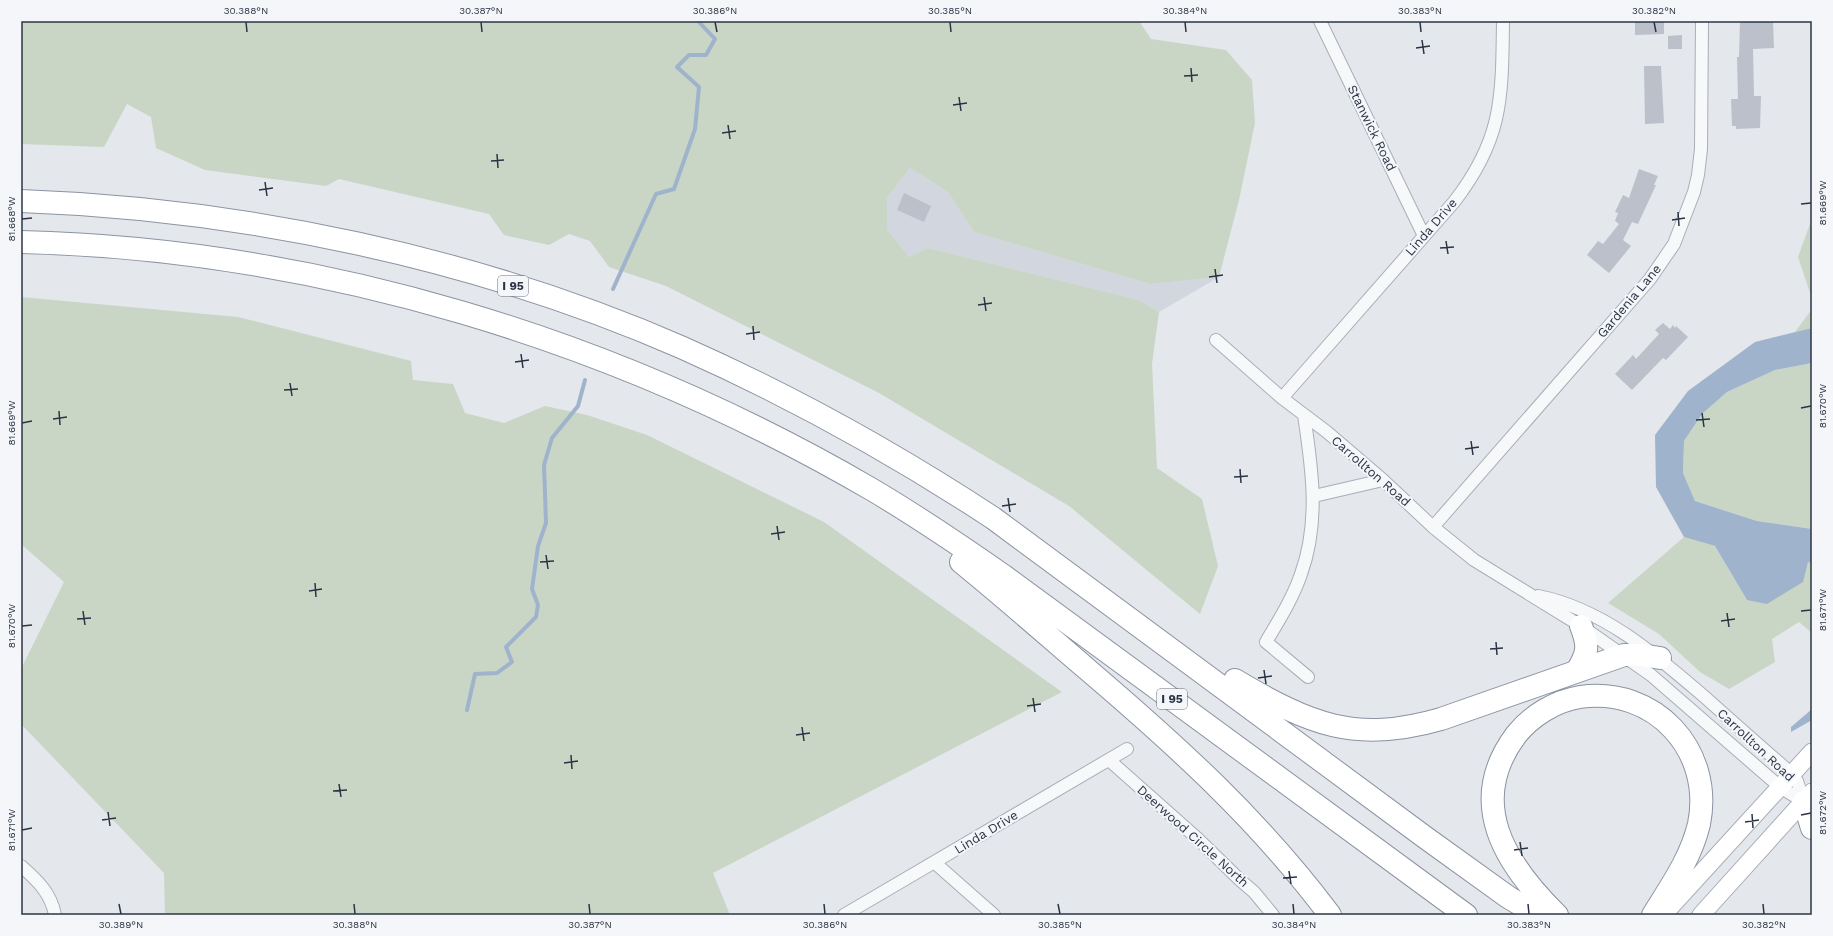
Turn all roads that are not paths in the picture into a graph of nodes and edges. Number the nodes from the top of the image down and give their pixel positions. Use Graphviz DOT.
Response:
graph roads {
  1 [pos="1320,21"];
  2 [pos="1503,21"];
  3 [pos="1702,21"];
  4 [pos="21,201"];
  5 [pos="1424,236"];
  6 [pos="21,242"];
  7 [pos="1216,340"];
  8 [pos="1282,398"];
  9 [pos="1304,416"];
  10 [pos="1383,480"];
  11 [pos="872,490"];
  12 [pos="1314,496"];
  13 [pos="1433,526"];
  14 [pos="1531,595"];
  15 [pos="1132,620"];
  16 [pos="1581,626"];
  17 [pos="1624,655"];
  18 [pos="1660,658"];
  19 [pos="1577,671"];
  20 [pos="1308,677"];
  21 [pos="1127,749"];
  22 [pos="1812,752"];
  23 [pos="1109,760"];
  24 [pos="1791,773"];
  25 [pos="1780,787"];
  26 [pos="1808,797"];
  27 [pos="1812,828"];
  28 [pos="935,863"];
  29 [pos="21,866"];
  30 [pos="55,915"];
  31 [pos="844,915"];
  32 [pos="994,915"];
  33 [pos="1272,915"];
  34 [pos="1330,915"];
  35 [pos="1466,915"];
  36 [pos="1538,915"];
  37 [pos="1558,915"];
  38 [pos="1653,915"];
  39 [pos="1663,915"];
  40 [pos="1701,915"];
  1 -- 5 [label="street, Stanwick Road"];
  2 -- 5 [label="street, Linda Drive"];
  3 -- 13 [label="street, Gardenia Lane"];
  4 -- 15 [label="highway, I 95"];
  5 -- 8 [label="street, Linda Drive"];
  6 -- 11 [label="highway, I 95"];
  7 -- 8 [label="street, Carrollton Road"];
  8 -- 9 [label="street, Carrollton Road"];
  9 -- 10 [label="street, Carrollton Road"];
  9 -- 12 [label="street"];
  10 -- 12 [label="street"];
  10 -- 13 [label="street, Carrollton Road"];
  11 -- 34 [label="highway"];
  11 -- 35 [label="highway, I 95"];
  12 -- 20 [label="street"];
  13 -- 14 [label="street, Carrollton Road"];
  14 -- 16 [label="street, Carrollton Road"];
  14 -- 18 [label="street, Carrollton Road"];
  15 -- 19 [label="highway"];
  15 -- 36 [label="highway, I 95"];
  16 -- 17 [label="street, Carrollton Road"];
  16 -- 19 [label="highway"];
  17 -- 18 [label="highway"];
  17 -- 19 [label="highway"];
  17 -- 25 [label="street, Carrollton Road"];
  18 -- 24 [label="street, Carrollton Road"];
  21 -- 23 [label="street, Linda Drive"];
  22 -- 24 [label="main road"];
  23 -- 28 [label="street, Linda Drive"];
  23 -- 33 [label="street, Deerwood Circle North"];
  24 -- 25 [label="main road"];
  24 -- 26 [label="street, Carrollton Road"];
  25 -- 26 [label="street, Carrollton Road"];
  25 -- 39 [label="main road"];
  26 -- 27 [label="highway"];
  26 -- 40 [label="main road"];
  28 -- 31 [label="street, Linda Drive"];
  28 -- 32 [label="street"];
  29 -- 30 [label="street"];
  37 -- 38 [label="highway"];
}
